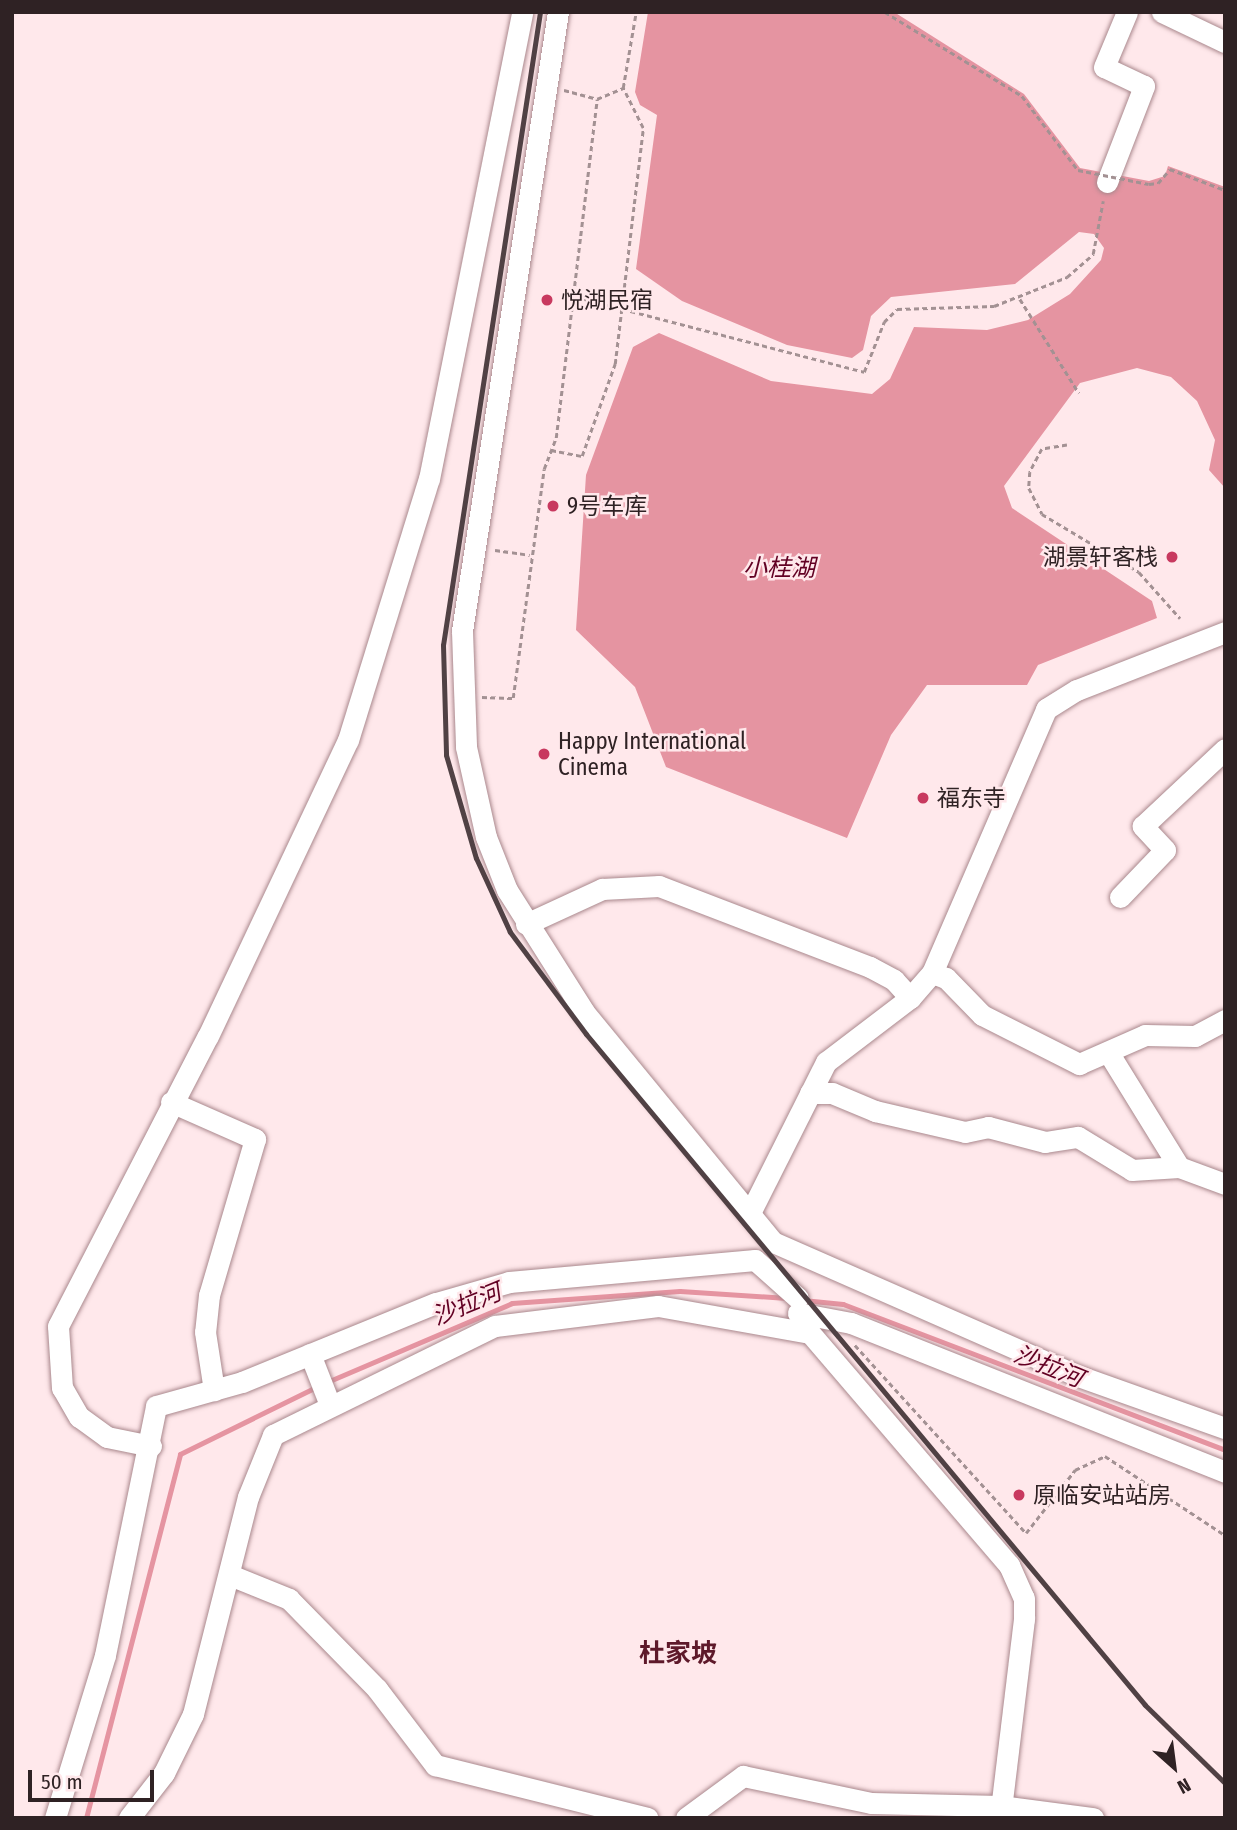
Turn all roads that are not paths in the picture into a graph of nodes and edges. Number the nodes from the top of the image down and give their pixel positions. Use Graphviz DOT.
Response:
graph roads {
  1 [pos="522,12"];
  2 [pos="558,12"];
  3 [pos="1127,12"];
  4 [pos="1162,12"];
  5 [pos="1225,42"];
  6 [pos="1107,182"];
  7 [pos="1223,636"];
  8 [pos="1225,749"];
  9 [pos="1119,897"];
  10 [pos="526,924"];
  11 [pos="932,973"];
  12 [pos="910,998"];
  13 [pos="1225,1020"];
  14 [pos="1108,1052"];
  15 [pos="810,1093"];
  16 [pos="172,1102"];
  17 [pos="1179,1167"];
  18 [pos="1225,1184"];
  19 [pos="750,1213"];
  20 [pos="802,1265"];
  21 [pos="797,1312"];
  22 [pos="312,1358"];
  23 [pos="214,1390"];
  24 [pos="328,1401"];
  25 [pos="1225,1428"];
  26 [pos="151,1446"];
  27 [pos="1225,1472"];
  28 [pos="230,1575"];
  29 [pos="1000,1812"];
  30 [pos="55,1818"];
  31 [pos="129,1818"];
  32 [pos="647,1818"];
  33 [pos="686,1818"];
  34 [pos="1093,1818"];
  1 -- 16 [label="street"];
  2 -- 10 [label="street"];
  3 -- 6 [label="street"];
  4 -- 5 [label="street"];
  7 -- 11 [label="street"];
  8 -- 9 [label="street"];
  10 -- 12 [label="street"];
  10 -- 19 [label="street"];
  11 -- 12 [label="street"];
  11 -- 14 [label="street"];
  12 -- 15 [label="street"];
  13 -- 14 [label="street"];
  14 -- 17 [label="street"];
  15 -- 17 [label="street"];
  15 -- 19 [label="street"];
  16 -- 23 [label="street"];
  16 -- 26 [label="street"];
  17 -- 18 [label="street"];
  19 -- 20 [label="street"];
  20 -- 21 [label="street"];
  20 -- 25 [label="street"];
  21 -- 22 [label="street"];
  21 -- 24 [label="street"];
  21 -- 27 [label="street"];
  21 -- 29 [label="street"];
  22 -- 23 [label="street"];
  22 -- 24 [label="street"];
  23 -- 26 [label="street"];
  24 -- 28 [label="street"];
  26 -- 30 [label="street"];
  28 -- 31 [label="street"];
  28 -- 32 [label="street"];
  29 -- 33 [label="street"];
  29 -- 34 [label="street"];
}
